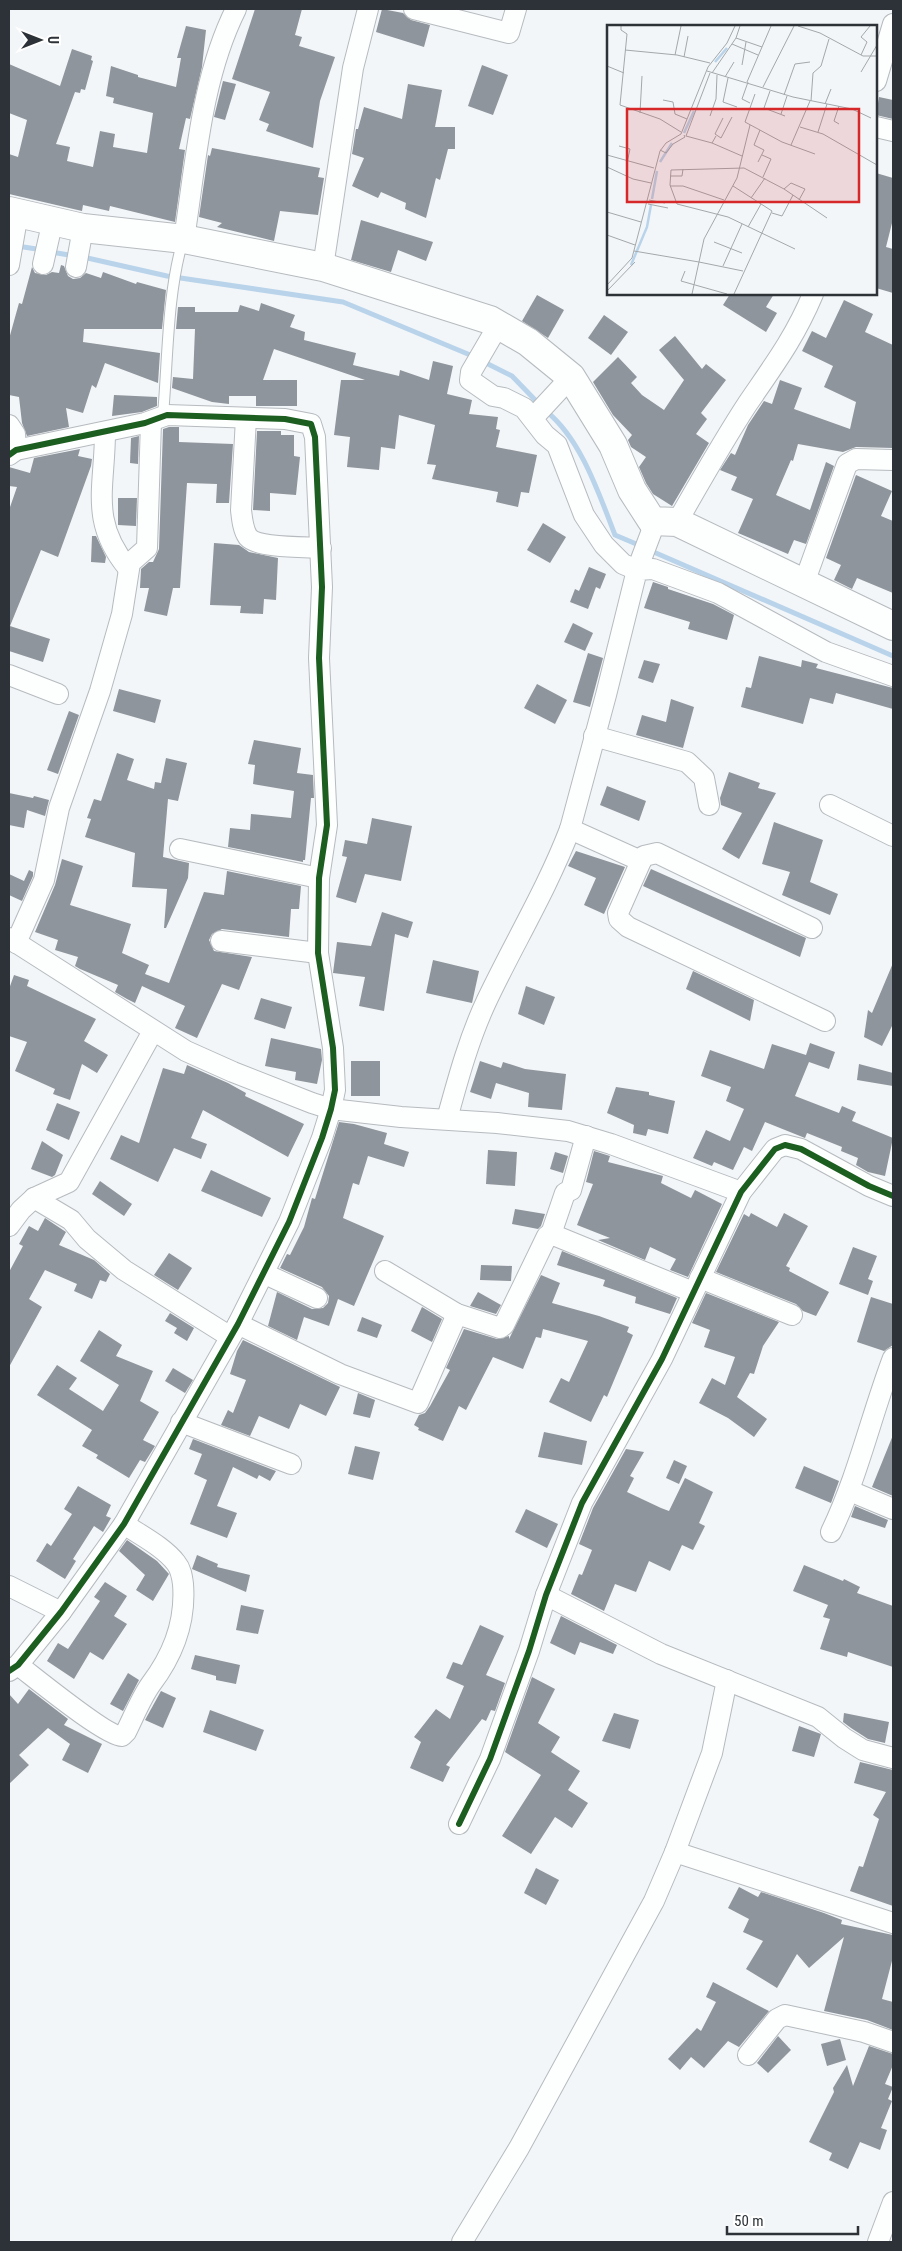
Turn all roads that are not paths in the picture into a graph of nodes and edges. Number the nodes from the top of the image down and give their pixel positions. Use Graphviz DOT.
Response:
graph roads {
  1 [pos="236,9"];
  2 [pos="368,9"];
  3 [pos="414,9"];
  4 [pos="516,9"];
  5 [pos="892,30"];
  6 [pos="877,78"];
  7 [pos="877,128"];
  8 [pos="893,131"];
  9 [pos="14,219"];
  10 [pos="181,248"];
  11 [pos="9,262"];
  12 [pos="323,267"];
  13 [pos="813,295"];
  14 [pos="496,330"];
  15 [pos="567,381"];
  16 [pos="536,416"];
  17 [pos="157,418"];
  18 [pos="246,418"];
  19 [pos="9,425"];
  20 [pos="105,432"];
  21 [pos="12,452"];
  22 [pos="893,460"];
  23 [pos="660,526"];
  24 [pos="321,548"];
  25 [pos="128,568"];
  26 [pos="637,570"];
  27 [pos="804,583"];
  28 [pos="893,626"];
  29 [pos="9,675"];
  30 [pos="893,676"];
  31 [pos="58,694"];
  32 [pos="594,736"];
  33 [pos="709,806"];
  34 [pos="830,806"];
  35 [pos="570,829"];
  36 [pos="893,836"];
  37 [pos="180,849"];
  38 [pos="641,861"];
  39 [pos="319,878"];
  40 [pos="812,928"];
  41 [pos="13,941"];
  42 [pos="221,941"];
  43 [pos="318,953"];
  44 [pos="825,1021"];
  45 [pos="153,1031"];
  46 [pos="331,1109"];
  47 [pos="447,1119"];
  48 [pos="586,1136"];
  49 [pos="741,1192"];
  50 [pos="893,1196"];
  51 [pos="34,1198"];
  52 [pos="9,1226"];
  53 [pos="551,1234"];
  54 [pos="385,1271"];
  55 [pos="265,1274"];
  56 [pos="697,1285"];
  57 [pos="317,1298"];
  58 [pos="457,1314"];
  59 [pos="792,1315"];
  60 [pos="233,1330"];
  61 [pos="893,1358"];
  62 [pos="181,1422"];
  63 [pos="291,1464"];
  64 [pos="850,1491"];
  65 [pos="893,1508"];
  66 [pos="124,1524"];
  67 [pos="831,1532"];
  68 [pos="9,1586"];
  69 [pos="546,1595"];
  70 [pos="61,1612"];
  71 [pos="13,1668"];
  72 [pos="727,1680"];
  73 [pos="893,1758"];
  74 [pos="459,1824"];
  75 [pos="676,1852"];
  76 [pos="893,1923"];
  77 [pos="893,2042"];
  78 [pos="748,2055"];
  79 [pos="893,2202"];
  80 [pos="462,2242"];
  81 [pos="878,2242"];
  1 -- 10 [label="street"];
  2 -- 12 [label="street"];
  3 -- 4 [label="street"];
  5 -- 6 [label="street"];
  7 -- 8 [label="street"];
  9 -- 10 [label="main road"];
  9 -- 11 [label="street"];
  10 -- 12 [label="main road"];
  10 -- 17 [label="lane"];
  12 -- 14 [label="main road"];
  13 -- 23 [label="street"];
  14 -- 15 [label="main road"];
  14 -- 16 [label="street"];
  15 -- 16 [label="street"];
  15 -- 23 [label="main road"];
  16 -- 26 [label="street"];
  17 -- 18 [label="street"];
  17 -- 20 [label="street"];
  17 -- 25 [label="street"];
  18 -- 24 [label="street"];
  18 -- 24 [label="street"];
  19 -- 21 [label="street"];
  20 -- 21 [label="street"];
  20 -- 25 [label="street"];
  22 -- 27 [label="street"];
  23 -- 26 [label="street"];
  23 -- 27 [label="main road"];
  24 -- 39 [label="street"];
  25 -- 41 [label="street"];
  26 -- 30 [label="street"];
  26 -- 32 [label="street"];
  27 -- 28 [label="main road"];
  29 -- 31 [label="street"];
  32 -- 33 [label="street"];
  32 -- 35 [label="street"];
  34 -- 36 [label="street"];
  35 -- 38 [label="street"];
  35 -- 47 [label="street"];
  37 -- 39 [label="street"];
  38 -- 40 [label="street"];
  38 -- 44 [label="street"];
  39 -- 43 [label="street"];
  41 -- 45 [label="street"];
  42 -- 43 [label="street"];
  43 -- 46 [label="street"];
  45 -- 46 [label="street"];
  45 -- 51 [label="street"];
  46 -- 47 [label="street"];
  46 -- 55 [label="street"];
  47 -- 48 [label="street"];
  48 -- 49 [label="street"];
  48 -- 53 [label="street"];
  49 -- 50 [label="street"];
  49 -- 56 [label="street"];
  51 -- 52 [label="street"];
  51 -- 60 [label="street"];
  53 -- 56 [label="street"];
  53 -- 58 [label="street"];
  54 -- 58 [label="street"];
  55 -- 57 [label="street"];
  55 -- 60 [label="street"];
  56 -- 59 [label="street"];
  56 -- 69 [label="street"];
  58 -- 60 [label="street"];
  60 -- 62 [label="street"];
  61 -- 64 [label="street"];
  62 -- 63 [label="street"];
  62 -- 66 [label="street"];
  64 -- 65 [label="street"];
  64 -- 67 [label="street"];
  66 -- 70 [label="street"];
  66 -- 71 [label="street"];
  68 -- 70 [label="street"];
  69 -- 72 [label="street"];
  69 -- 74 [label="street"];
  70 -- 71 [label="street"];
  72 -- 73 [label="street"];
  72 -- 75 [label="street"];
  75 -- 76 [label="street"];
  75 -- 80 [label="street"];
  77 -- 78 [label="street"];
  79 -- 81 [label="street"];
}
